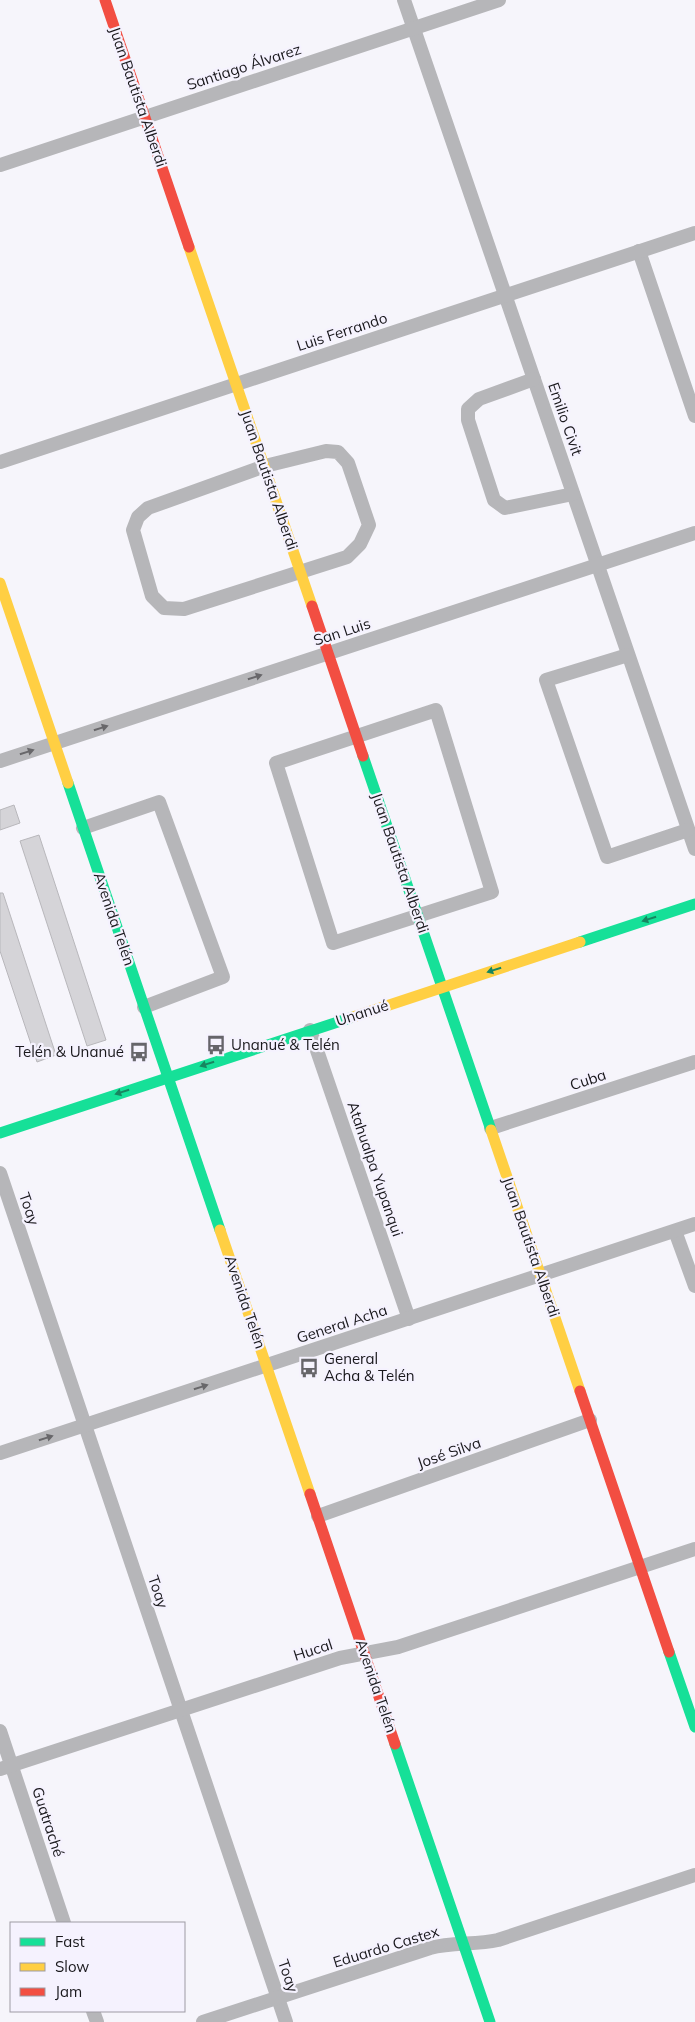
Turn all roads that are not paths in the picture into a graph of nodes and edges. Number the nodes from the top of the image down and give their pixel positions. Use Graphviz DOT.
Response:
graph roads {
  1 [pos="105,0"];
  2 [pos="404,0"];
  3 [pos="499,0"];
  4 [pos="414,28"];
  5 [pos="145,117"];
  6 [pos="0,165"];
  7 [pos="695,233"];
  8 [pos="639,251"];
  9 [pos="505,295"];
  10 [pos="534,379"];
  11 [pos="236,384"];
  12 [pos="695,416"];
  13 [pos="0,462"];
  14 [pos="265,466"];
  15 [pos="573,494"];
  16 [pos="695,533"];
  17 [pos="598,565"];
  18 [pos="300,571"];
  19 [pos="0,583"];
  20 [pos="328,653"];
  21 [pos="628,654"];
  22 [pos="357,736"];
  23 [pos="54,743"];
  24 [pos="0,761"];
  25 [pos="84,828"];
  26 [pos="688,830"];
  27 [pos="695,849"];
  28 [pos="695,904"];
  29 [pos="418,916"];
  30 [pos="442,987"];
  31 [pos="144,1007"];
  32 [pos="310,1030"];
  33 [pos="695,1062"];
  34 [pos="168,1077"];
  35 [pos="491,1128"];
  36 [pos="0,1132"];
  37 [pos="0,1173"];
  38 [pos="695,1224"];
  39 [pos="675,1231"];
  40 [pos="541,1275"];
  41 [pos="695,1286"];
  42 [pos="409,1319"];
  43 [pos="266,1366"];
  44 [pos="590,1420"];
  45 [pos="85,1426"];
  46 [pos="0,1453"];
  47 [pos="318,1516"];
  48 [pos="695,1549"];
  49 [pos="640,1567"];
  50 [pos="365,1654"];
  51 [pos="181,1710"];
  52 [pos="695,1727"];
  53 [pos="0,1731"];
  54 [pos="6,1767"];
  55 [pos="695,1875"];
  56 [pos="64,1922"];
  57 [pos="463,1944"];
  58 [pos="278,1998"];
  59 [pos="203,2022"];
  60 [pos="286,2022"];
  61 [pos="490,2022"];
  1 -- 5 [label="street, Juan Bautista Alberdi"];
  2 -- 4 [label="street, Emilio Civit"];
  3 -- 4 [label="street, Santiago Álvarez"];
  4 -- 5 [label="street, Santiago Álvarez"];
  4 -- 9 [label="street, Emilio Civit"];
  5 -- 6 [label="street, Santiago Álvarez"];
  5 -- 11 [label="street, Juan Bautista Alberdi"];
  7 -- 8 [label="street, Luis Ferrando"];
  8 -- 9 [label="street, Luis Ferrando"];
  8 -- 12 [label="street"];
  9 -- 10 [label="street, Emilio Civit"];
  9 -- 11 [label="street, Luis Ferrando"];
  10 -- 15 [label="street, Emilio Civit"];
  10 -- 15 [label="street"];
  11 -- 13 [label="street, Luis Ferrando"];
  11 -- 14 [label="street, Juan Bautista Alberdi"];
  14 -- 18 [label="street, Juan Bautista Alberdi"];
  14 -- 18 [label="street"];
  14 -- 18 [label="street"];
  15 -- 17 [label="street, Emilio Civit"];
  16 -- 17 [label="street, San Luis"];
  17 -- 20 [label="street, San Luis"];
  17 -- 21 [label="street, Emilio Civit"];
  18 -- 20 [label="street, Juan Bautista Alberdi"];
  19 -- 23 [label="street, Avenida Telén"];
  20 -- 22 [label="street, Juan Bautista Alberdi"];
  23 -- 20 [label="street, San Luis, one-way"];
  21 -- 26 [label="street, Emilio Civit"];
  21 -- 26 [label="street"];
  22 -- 29 [label="street, Juan Bautista Alberdi"];
  22 -- 29 [label="street"];
  22 -- 29 [label="street"];
  24 -- 23 [label="street, San Luis, one-way"];
  23 -- 25 [label="street, Avenida Telén"];
  25 -- 31 [label="street, Avenida Telén"];
  25 -- 31 [label="street"];
  26 -- 27 [label="street, Emilio Civit"];
  28 -- 30 [label="street, Unanué, one-way"];
  29 -- 30 [label="street, Juan Bautista Alberdi"];
  30 -- 32 [label="street, Unanué"];
  30 -- 35 [label="street, Juan Bautista Alberdi"];
  31 -- 34 [label="street, Avenida Telén"];
  32 -- 34 [label="street, Unanué, one-way"];
  32 -- 42 [label="street, Atahualpa Yupanqui"];
  33 -- 35 [label="street, Cuba"];
  34 -- 36 [label="street, Unanué, one-way"];
  34 -- 43 [label="street, Avenida Telén"];
  35 -- 40 [label="street, Juan Bautista Alberdi"];
  37 -- 45 [label="street, Toay"];
  38 -- 39 [label="street, General Acha"];
  39 -- 40 [label="street, General Acha"];
  39 -- 41 [label="street"];
  40 -- 42 [label="street, General Acha"];
  40 -- 44 [label="street, Juan Bautista Alberdi"];
  42 -- 43 [label="street, General Acha"];
  45 -- 43 [label="street, General Acha, one-way"];
  43 -- 47 [label="street, Avenida Telén"];
  44 -- 47 [label="street, José Silva"];
  44 -- 49 [label="street, Juan Bautista Alberdi"];
  46 -- 45 [label="street, General Acha, one-way"];
  45 -- 51 [label="street, Toay"];
  47 -- 50 [label="street, Avenida Telén"];
  48 -- 49 [label="street, Hucal"];
  49 -- 50 [label="street, Hucal"];
  49 -- 52 [label="street, Juan Bautista Alberdi"];
  50 -- 51 [label="street, Hucal"];
  50 -- 57 [label="street, Avenida Telén"];
  51 -- 54 [label="street, Hucal"];
  51 -- 58 [label="street, Toay"];
  53 -- 54 [label="street, Guatraché"];
  54 -- 56 [label="street, Guatraché"];
  55 -- 57 [label="street, Eduardo Castex"];
  57 -- 58 [label="street, Eduardo Castex"];
  57 -- 61 [label="street, Avenida Telén"];
  58 -- 59 [label="street, Eduardo Castex"];
  58 -- 60 [label="street, Toay"];
}
